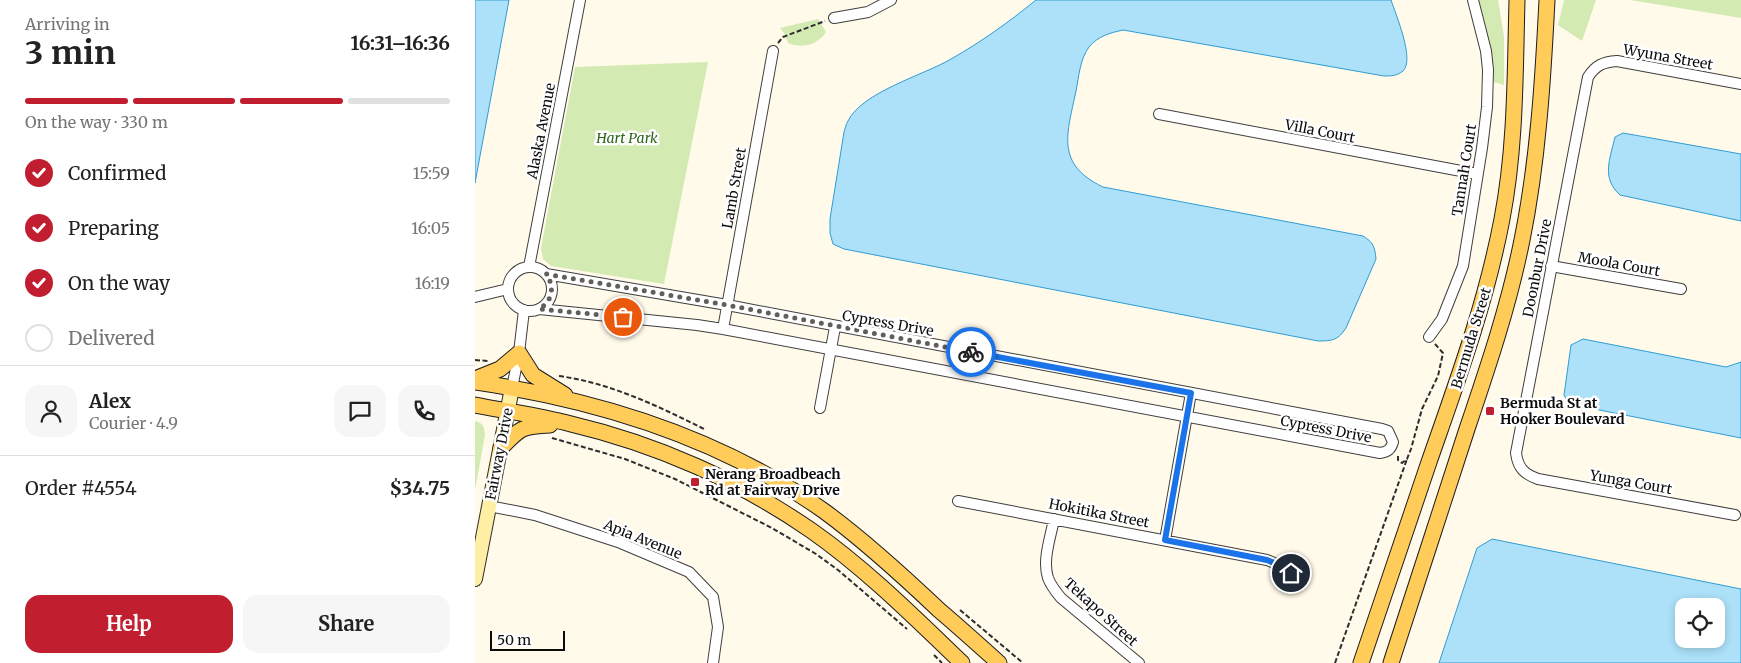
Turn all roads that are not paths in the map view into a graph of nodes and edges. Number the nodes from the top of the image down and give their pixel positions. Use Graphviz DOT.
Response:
graph roads {
  1 [pos="580,0"];
  2 [pos="891,0"];
  3 [pos="1473,0"];
  4 [pos="1506,0"];
  5 [pos="1517,0"];
  6 [pos="1547,0"];
  7 [pos="834,18"];
  8 [pos="1516,36"];
  9 [pos="773,51"];
  10 [pos="1592,71"];
  11 [pos="1741,84"];
  12 [pos="1159,114"];
  13 [pos="1477,174"];
  14 [pos="1551,266"];
  15 [pos="529,267"];
  16 [pos="546,274"];
  17 [pos="508,289"];
  18 [pos="1681,289"];
  19 [pos="475,297"];
  20 [pos="727,305"];
  21 [pos="539,309"];
  22 [pos="524,310"];
  23 [pos="835,327"];
  24 [pos="723,329"];
  25 [pos="1429,337"];
  26 [pos="831,350"];
  27 [pos="519,353"];
  28 [pos="475,380"];
  29 [pos="512,388"];
  30 [pos="1191,393"];
  31 [pos="572,400"];
  32 [pos="475,405"];
  33 [pos="820,408"];
  34 [pos="508,411"];
  35 [pos="1187,417"];
  36 [pos="572,424"];
  37 [pos="501,448"];
  38 [pos="1523,471"];
  39 [pos="958,501"];
  40 [pos="489,506"];
  41 [pos="1735,515"];
  42 [pos="1054,519"];
  43 [pos="1165,540"];
  44 [pos="1291,573"];
  45 [pos="475,579"];
  46 [pos="713,663"];
  47 [pos="962,663"];
  48 [pos="999,663"];
  49 [pos="1139,663"];
  50 [pos="1361,663"];
  51 [pos="1391,663"];
  1 -- 15 [label="street, Alaska Avenue"];
  2 -- 7 [label="street"];
  3 -- 13 [label="street, Tannah Court"];
  4 -- 8 [label="main road"];
  5 -- 8 [label="main road, Bermuda Street"];
  6 -- 51 [label="main road, Bermuda Street"];
  8 -- 50 [label="main road, Bermuda Street"];
  9 -- 20 [label="street, Lamb Street"];
  10 -- 11 [label="street, Wyuna Street"];
  10 -- 14 [label="street, Doonbur Drive"];
  12 -- 13 [label="street, Villa Court"];
  13 -- 25 [label="street, Tannah Court"];
  14 -- 18 [label="street, Moola Court"];
  14 -- 38 [label="street, Doonbur Drive"];
  15 -- 16 [label="street"];
  15 -- 17 [label="street"];
  16 -- 20 [label="street, Cypress Drive"];
  16 -- 21 [label="street"];
  17 -- 19 [label="street"];
  17 -- 22 [label="street"];
  20 -- 23 [label="street, Cypress Drive"];
  20 -- 24 [label="street, Lamb Street"];
  21 -- 22 [label="street"];
  21 -- 24 [label="street, Cypress Drive"];
  22 -- 27 [label="street"];
  23 -- 26 [label="street"];
  23 -- 30 [label="street, Cypress Drive"];
  24 -- 26 [label="street, Cypress Drive"];
  26 -- 33 [label="street"];
  26 -- 35 [label="street, Cypress Drive"];
  27 -- 28 [label="main road"];
  27 -- 29 [label="street"];
  27 -- 31 [label="main road"];
  28 -- 29 [label="main road"];
  29 -- 31 [label="main road"];
  29 -- 34 [label="street, Fairway Drive"];
  30 -- 35 [label="street"];
  30 -- 35 [label="street, Cypress Drive"];
  31 -- 48 [label="main road"];
  32 -- 34 [label="main road"];
  34 -- 36 [label="main road"];
  34 -- 37 [label="street, Fairway Drive"];
  35 -- 43 [label="street"];
  36 -- 37 [label="main road"];
  36 -- 47 [label="main road"];
  37 -- 40 [label="street, Fairway Drive"];
  38 -- 41 [label="street, Yunga Court"];
  39 -- 42 [label="street, Hokitika Street"];
  40 -- 45 [label="street, Fairway Drive"];
  40 -- 46 [label="street, Apia Avenue"];
  42 -- 43 [label="street, Hokitika Street"];
  42 -- 49 [label="street, Tekapo Street"];
  43 -- 44 [label="street, Hokitika Street"];
}
